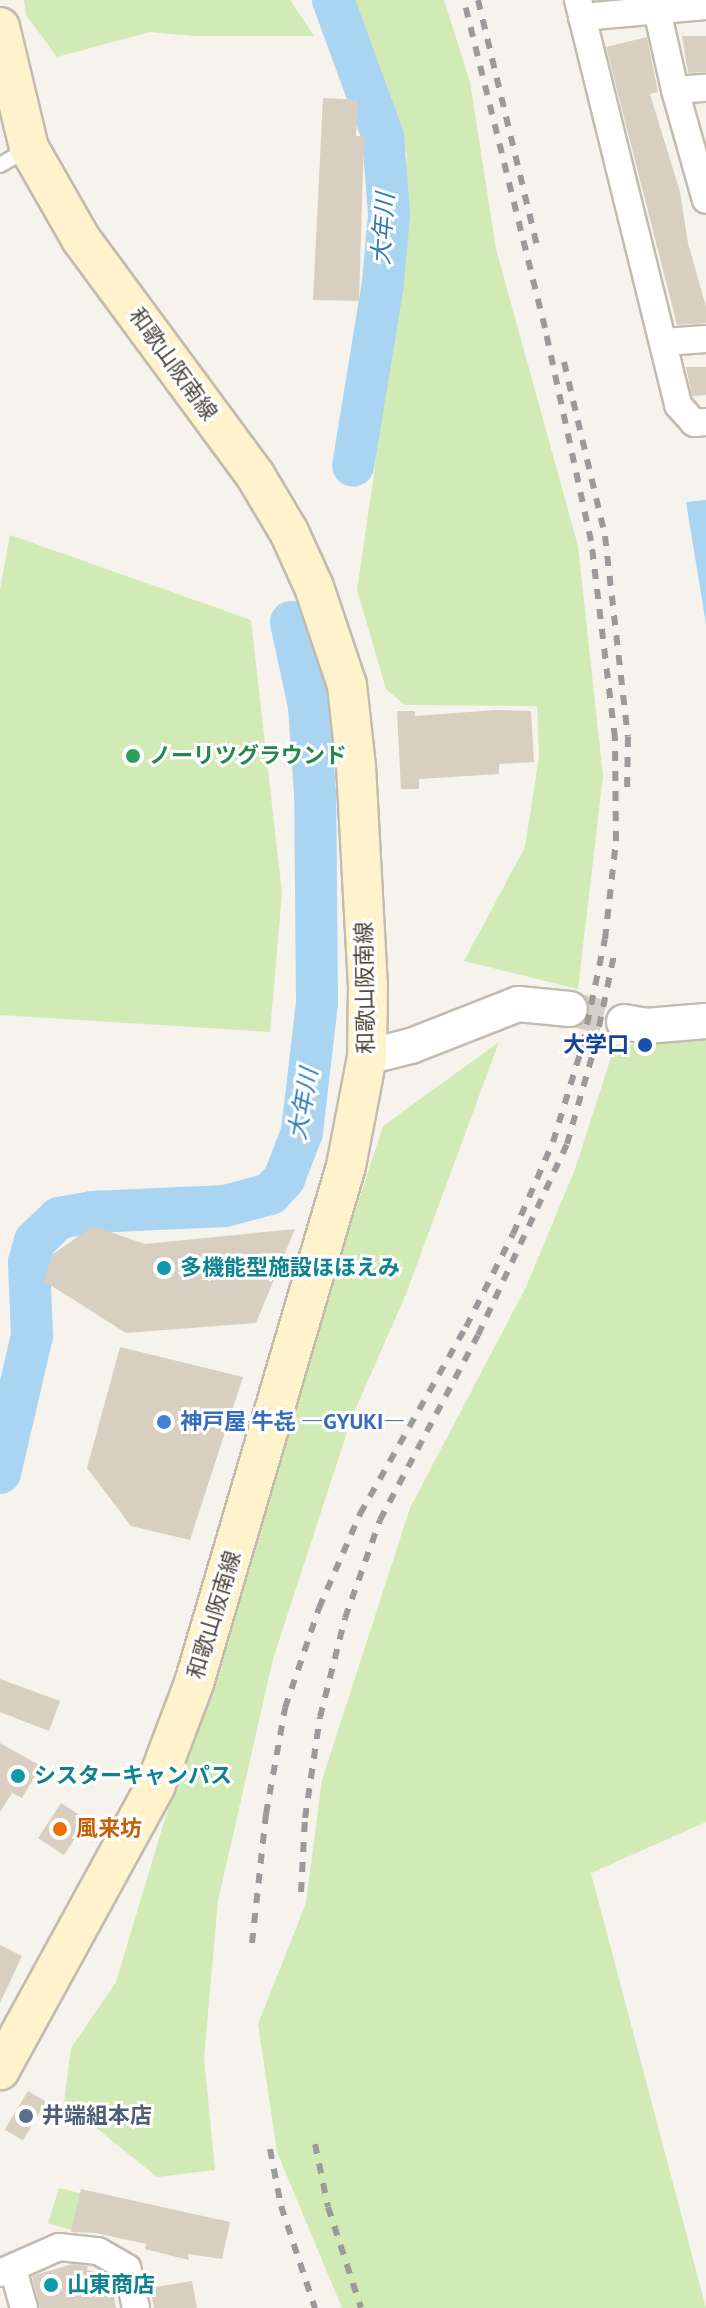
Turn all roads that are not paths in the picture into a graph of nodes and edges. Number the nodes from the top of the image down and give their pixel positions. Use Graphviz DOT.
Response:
graph roads {
  1 [pos="706,6"];
  2 [pos="580,8"];
  3 [pos="657,10"];
  4 [pos="0,27"];
  5 [pos="706,88"];
  6 [pos="675,90"];
  7 [pos="15,156"];
  8 [pos="706,200"];
  9 [pos="706,339"];
  10 [pos="664,342"];
  11 [pos="706,422"];
  12 [pos="570,1009"];
  13 [pos="706,1021"];
  14 [pos="624,1022"];
  15 [pos="367,1057"];
  16 [pos="5,2046"];
  17 [pos="6,2271"];
  18 [pos="24,2308"];
  19 [pos="136,2308"];
  1 -- 3 [label="street"];
  2 -- 3 [label="street"];
  2 -- 10 [label="street"];
  3 -- 6 [label="street"];
  4 -- 7 [label="main road, 和歌山阪南線"];
  5 -- 6 [label="street"];
  6 -- 8 [label="street"];
  7 -- 15 [label="main road, 和歌山阪南線"];
  9 -- 10 [label="street"];
  10 -- 11 [label="street"];
  12 -- 15 [label="street"];
  13 -- 14 [label="street"];
  15 -- 16 [label="main road, 和歌山阪南線"];
  17 -- 18 [label="street"];
  17 -- 19 [label="street"];
}
